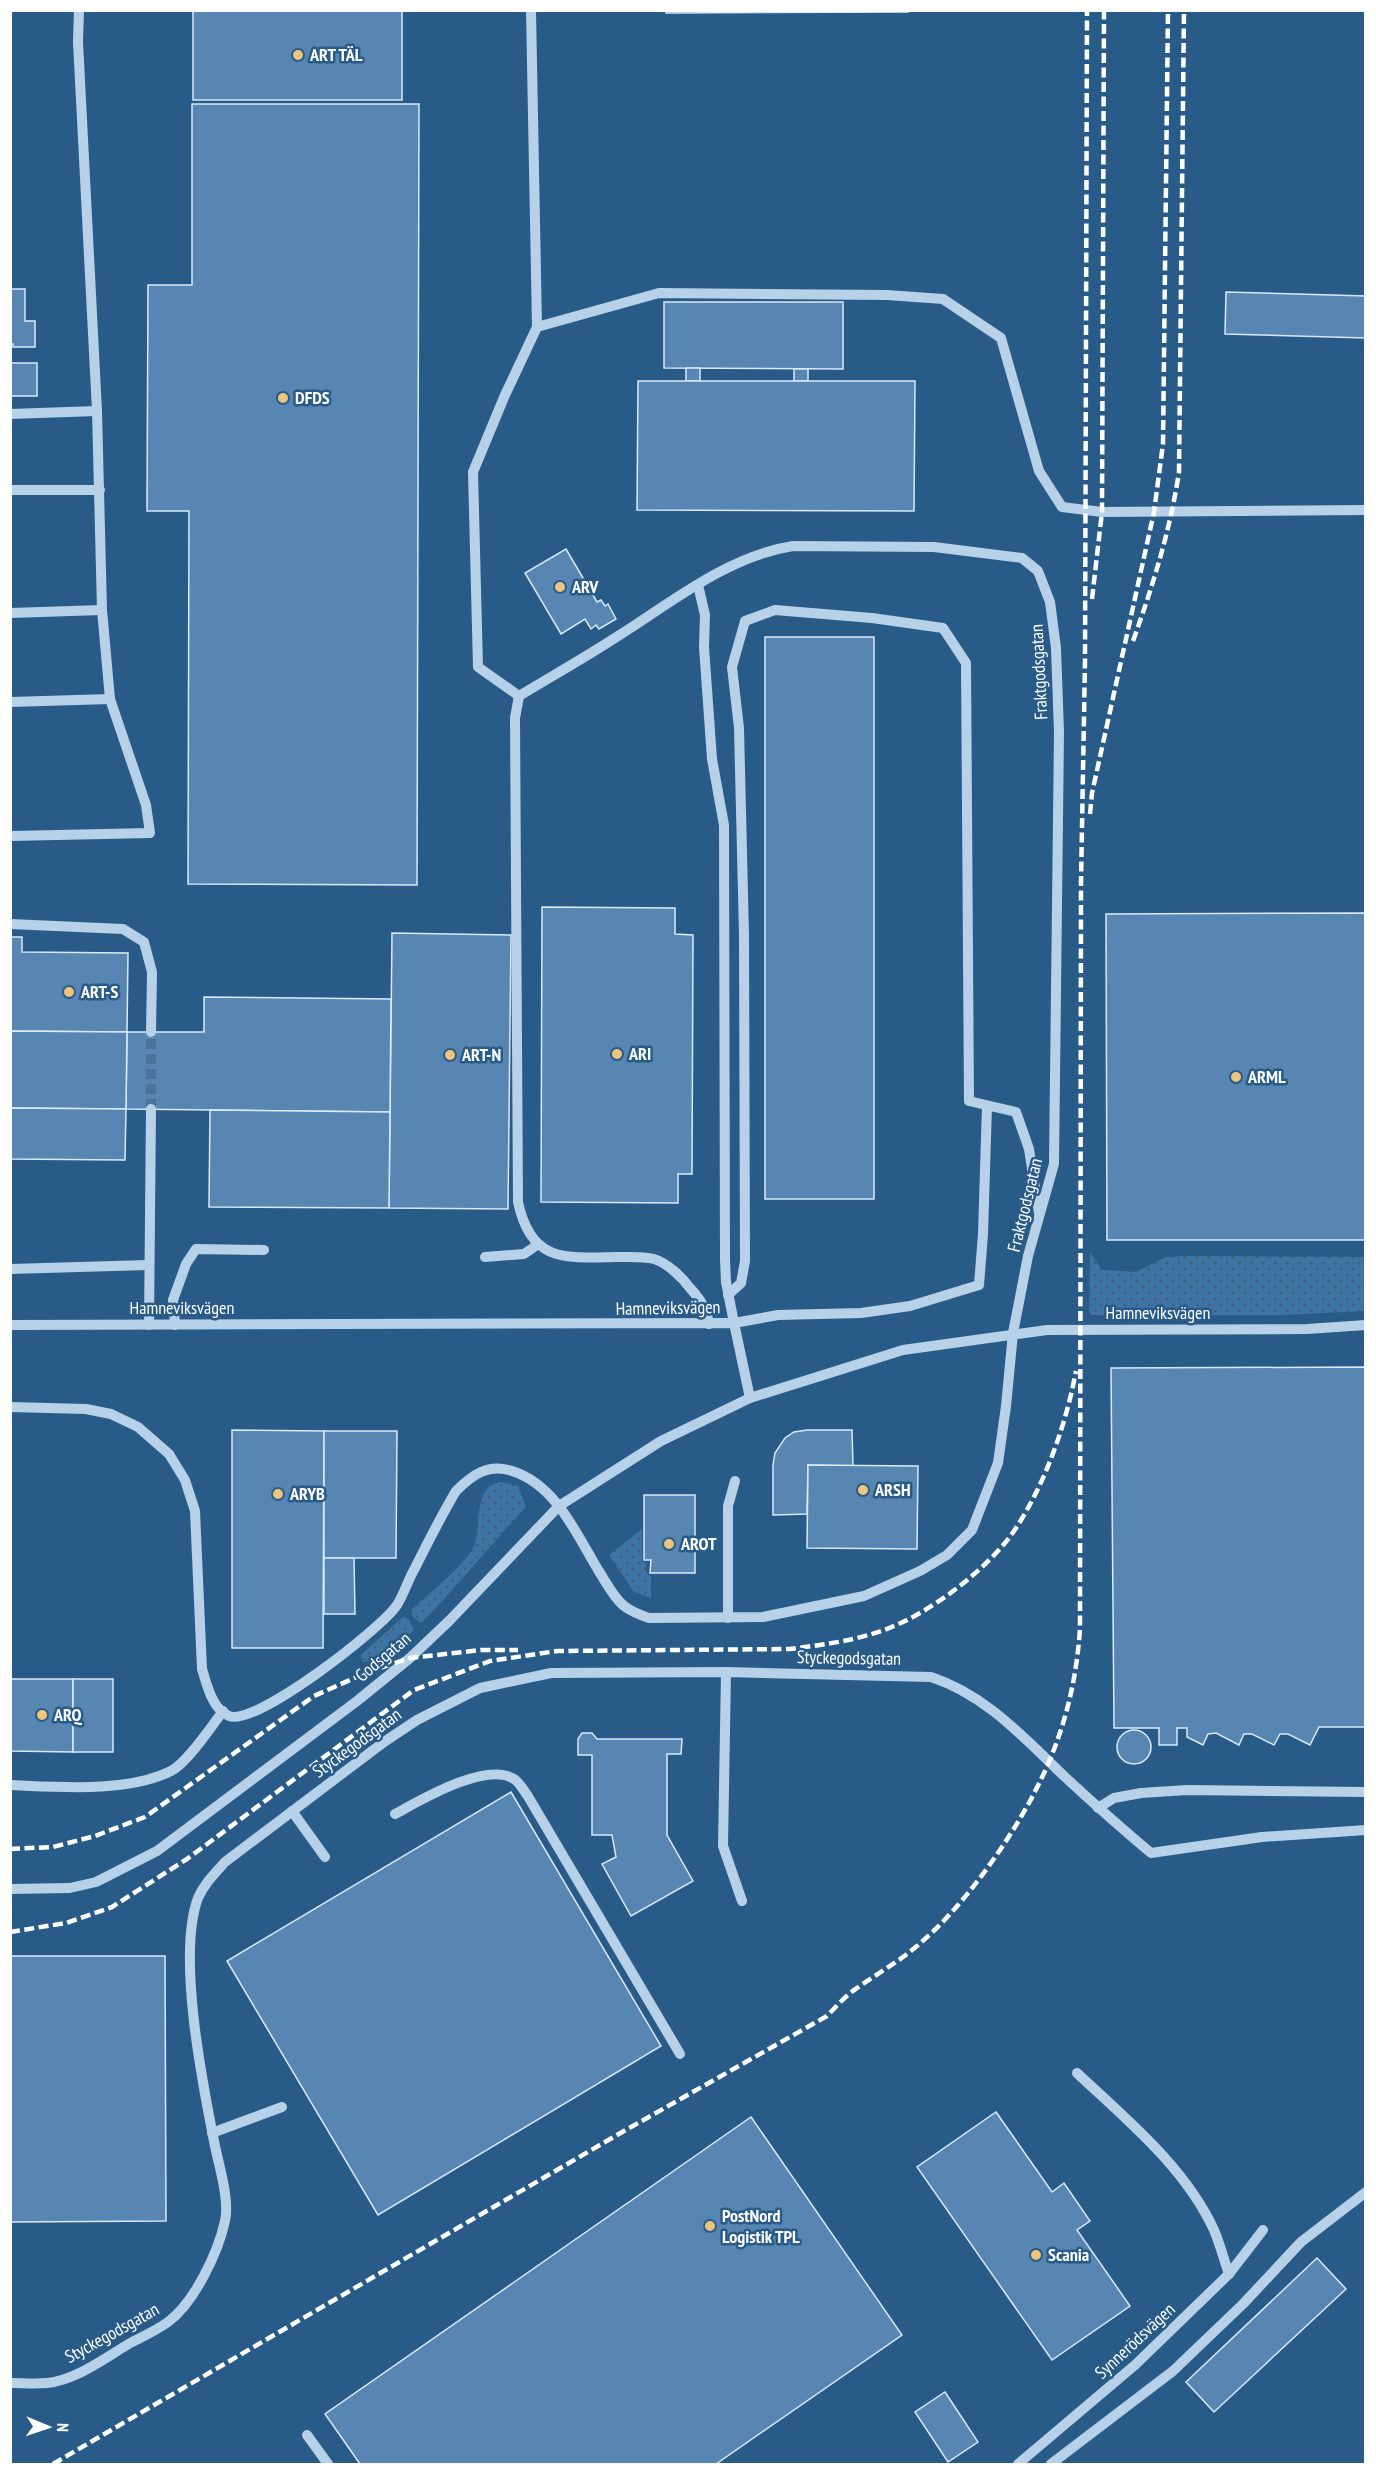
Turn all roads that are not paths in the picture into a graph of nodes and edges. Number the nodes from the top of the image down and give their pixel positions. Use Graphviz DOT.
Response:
graph roads {
  1 [pos="79,10"];
  2 [pos="531,10"];
  3 [pos="537,327"];
  4 [pos="97,411"];
  5 [pos="10,414"];
  6 [pos="10,490"];
  7 [pos="100,490"];
  8 [pos="1365,510"];
  9 [pos="698,585"];
  10 [pos="102,610"];
  11 [pos="10,613"];
  12 [pos="519,696"];
  13 [pos="110,699"];
  14 [pos="10,702"];
  15 [pos="10,836"];
  16 [pos="10,924"];
  17 [pos="151,1032"];
  18 [pos="987,1106"];
  19 [pos="151,1109"];
  20 [pos="1040,1219"];
  21 [pos="537,1245"];
  22 [pos="264,1250"];
  23 [pos="485,1257"];
  24 [pos="148,1265"];
  25 [pos="10,1269"];
  26 [pos="728,1295"];
  27 [pos="734,1323"];
  28 [pos="175,1324"];
  29 [pos="709,1324"];
  30 [pos="10,1325"];
  31 [pos="149,1325"];
  32 [pos="1365,1325"];
  33 [pos="1013,1333"];
  34 [pos="750,1398"];
  35 [pos="10,1407"];
  36 [pos="735,1481"];
  37 [pos="559,1506"];
  38 [pos="728,1618"];
  39 [pos="726,1672"];
  40 [pos="223,1711"];
  41 [pos="10,1785"];
  42 [pos="1365,1792"];
  43 [pos="1098,1808"];
  44 [pos="292,1811"];
  45 [pos="395,1814"];
  46 [pos="1365,1830"];
  47 [pos="325,1857"];
  48 [pos="10,1889"];
  49 [pos="742,1901"];
  50 [pos="680,2054"];
  51 [pos="1077,2073"];
  52 [pos="282,2107"];
  53 [pos="212,2133"];
  54 [pos="1365,2192"];
  55 [pos="1263,2230"];
  56 [pos="1229,2274"];
  57 [pos="10,2383"];
  58 [pos="307,2435"];
  59 [pos="328,2464"];
  60 [pos="1018,2464"];
  61 [pos="1051,2464"];
  1 -- 4 [label="street"];
  2 -- 3 [label="street"];
  3 -- 8 [label="street"];
  3 -- 12 [label="street"];
  4 -- 5 [label="street"];
  4 -- 7 [label="street"];
  6 -- 7 [label="street"];
  7 -- 10 [label="street"];
  9 -- 12 [label="street, Fraktgodsgatan"];
  9 -- 20 [label="street, Fraktgodsgatan"];
  9 -- 26 [label="street"];
  10 -- 11 [label="street"];
  10 -- 13 [label="street"];
  12 -- 21 [label="street"];
  13 -- 14 [label="street"];
  13 -- 15 [label="street"];
  16 -- 17 [label="street"];
  18 -- 20 [label="street"];
  18 -- 26 [label="street"];
  18 -- 27 [label="street"];
  19 -- 24 [label="street"];
  20 -- 33 [label="street, Fraktgodsgatan"];
  21 -- 23 [label="street"];
  21 -- 29 [label="street"];
  22 -- 28 [label="street"];
  24 -- 25 [label="street"];
  24 -- 31 [label="street"];
  26 -- 27 [label="street"];
  27 -- 29 [label="street, Hamneviksvägen"];
  27 -- 34 [label="street, Hamneviksvägen"];
  28 -- 29 [label="street, Hamneviksvägen"];
  28 -- 31 [label="street, Hamneviksvägen"];
  30 -- 31 [label="street, Hamneviksvägen"];
  32 -- 33 [label="street, Hamneviksvägen"];
  33 -- 34 [label="street, Hamneviksvägen"];
  33 -- 38 [label="street, Fraktgodsgatan"];
  34 -- 37 [label="street, Godsgatan"];
  35 -- 40 [label="street"];
  36 -- 38 [label="street"];
  37 -- 38 [label="street, Fraktgodsgatan"];
  37 -- 40 [label="street, Fraktgodsgatan"];
  37 -- 48 [label="street, Godsgatan"];
  39 -- 43 [label="street, Styckegodsgatan"];
  39 -- 44 [label="street, Styckegodsgatan"];
  39 -- 49 [label="street"];
  40 -- 41 [label="street"];
  42 -- 43 [label="street"];
  43 -- 46 [label="street, Styckegodsgatan"];
  44 -- 47 [label="street"];
  44 -- 53 [label="street, Styckegodsgatan"];
  45 -- 50 [label="street"];
  51 -- 56 [label="street"];
  52 -- 53 [label="street"];
  53 -- 57 [label="street, Styckegodsgatan"];
  54 -- 61 [label="street"];
  55 -- 56 [label="street, Synnerödsvägen"];
  56 -- 60 [label="street, Synnerödsvägen"];
  58 -- 59 [label="street"];
}
